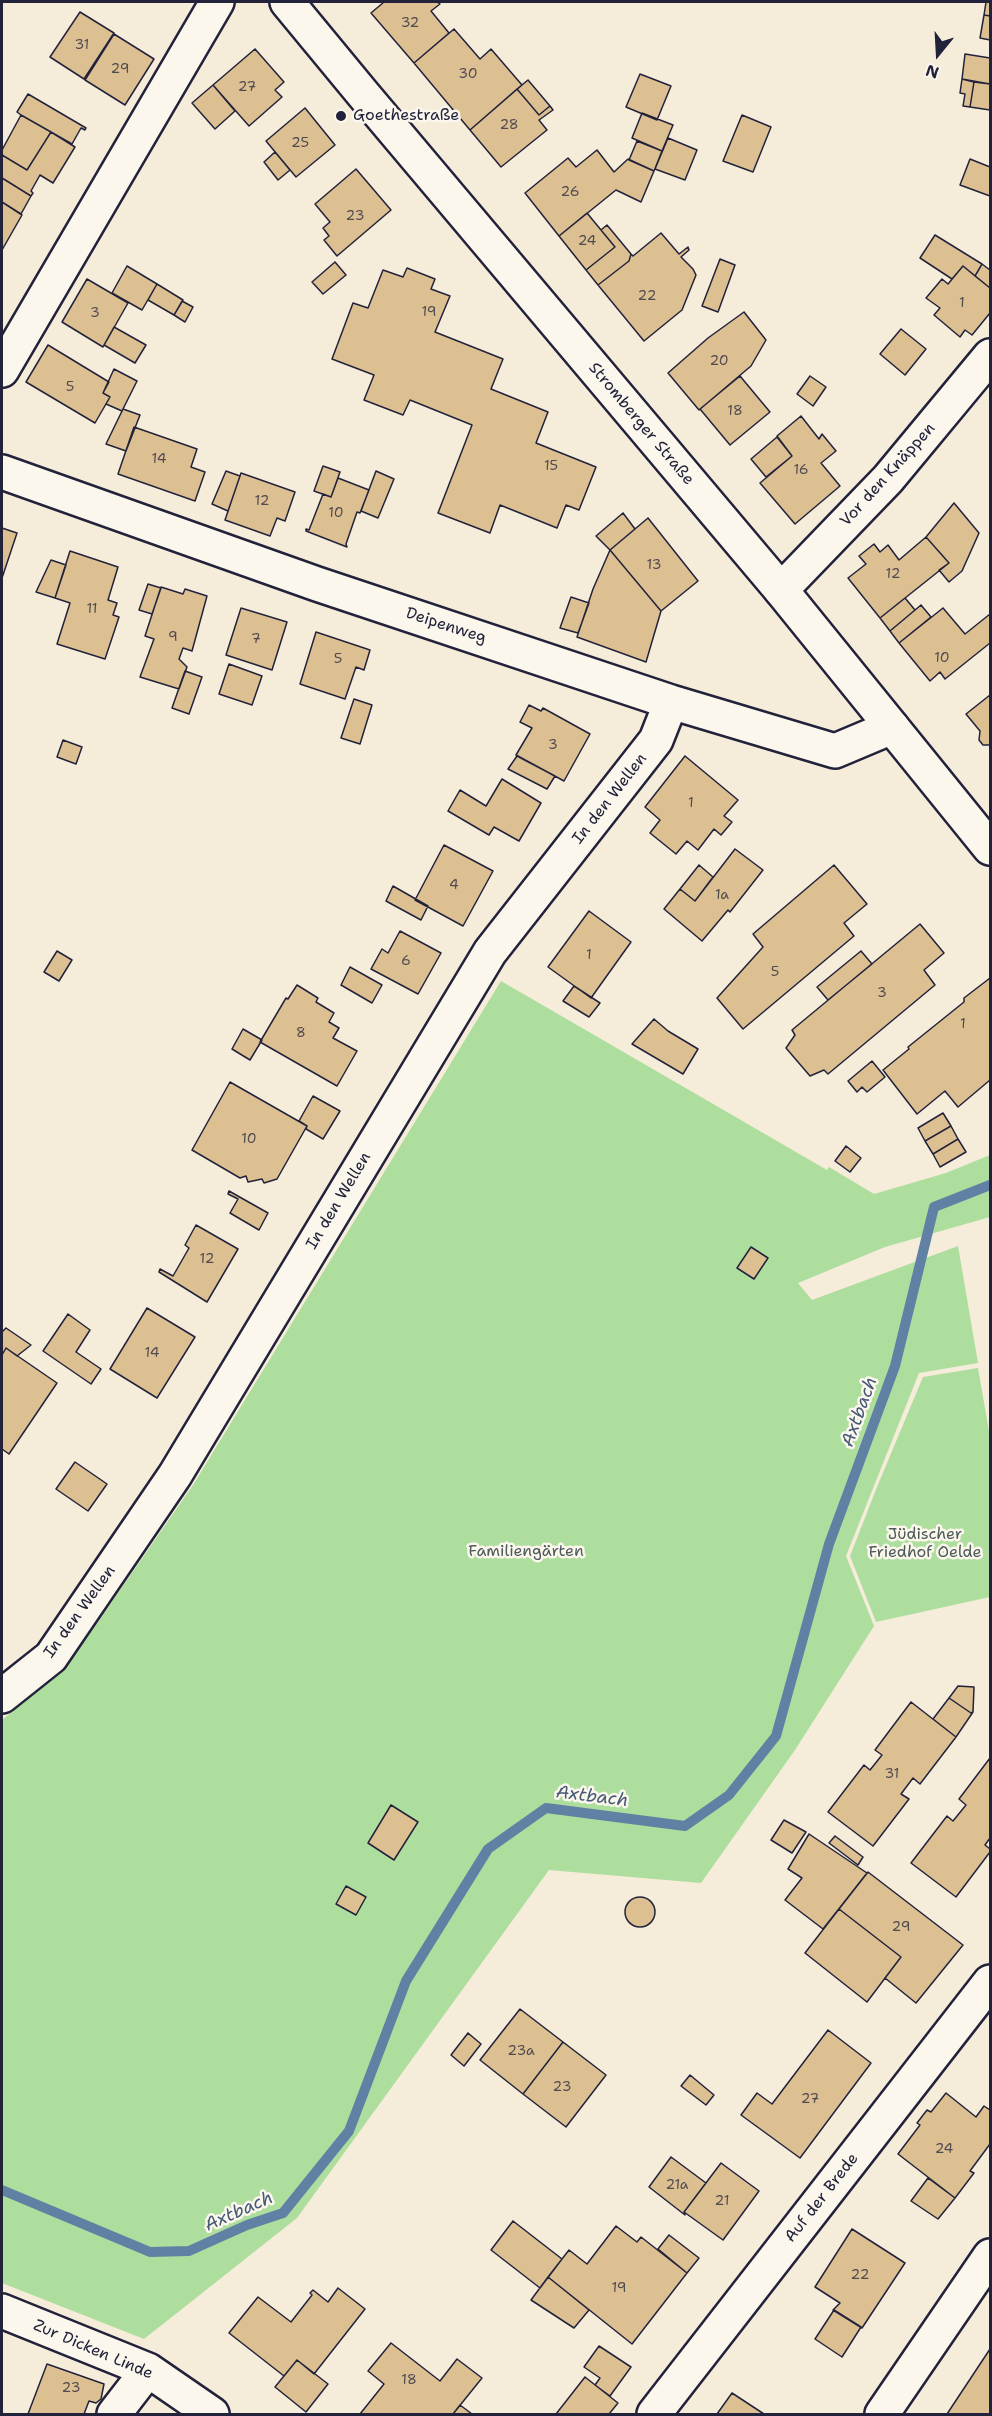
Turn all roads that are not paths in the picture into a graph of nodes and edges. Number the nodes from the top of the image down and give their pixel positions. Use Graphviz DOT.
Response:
graph roads {
  1 [pos="217,2"];
  2 [pos="287,2"];
  3 [pos="990,356"];
  4 [pos="2,370"];
  5 [pos="2,472"];
  6 [pos="781,590"];
  7 [pos="671,702"];
  8 [pos="892,727"];
  9 [pos="990,848"];
  10 [pos="2,1696"];
  11 [pos="990,1982"];
  12 [pos="990,2256"];
  13 [pos="2,2311"];
  14 [pos="148,2370"];
  15 [pos="114,2415"];
  16 [pos="212,2415"];
  17 [pos="654,2415"];
  18 [pos="882,2415"];
  1 -- 4 [label="street"];
  2 -- 6 [label="street, Stromberger Straße"];
  3 -- 6 [label="street, Vor den Knäppen"];
  5 -- 7 [label="street, Deipenweg"];
  6 -- 8 [label="street, Stromberger Straße"];
  7 -- 8 [label="street, Deipenweg"];
  7 -- 10 [label="street, In den Wellen"];
  8 -- 9 [label="street, Stromberger Straße"];
  11 -- 17 [label="street, Auf der Brede"];
  12 -- 18 [label="street"];
  13 -- 14 [label="street, Zur Dicken Linde"];
  14 -- 15 [label="street"];
  14 -- 16 [label="street, Zur Dicken Linde"];
}
